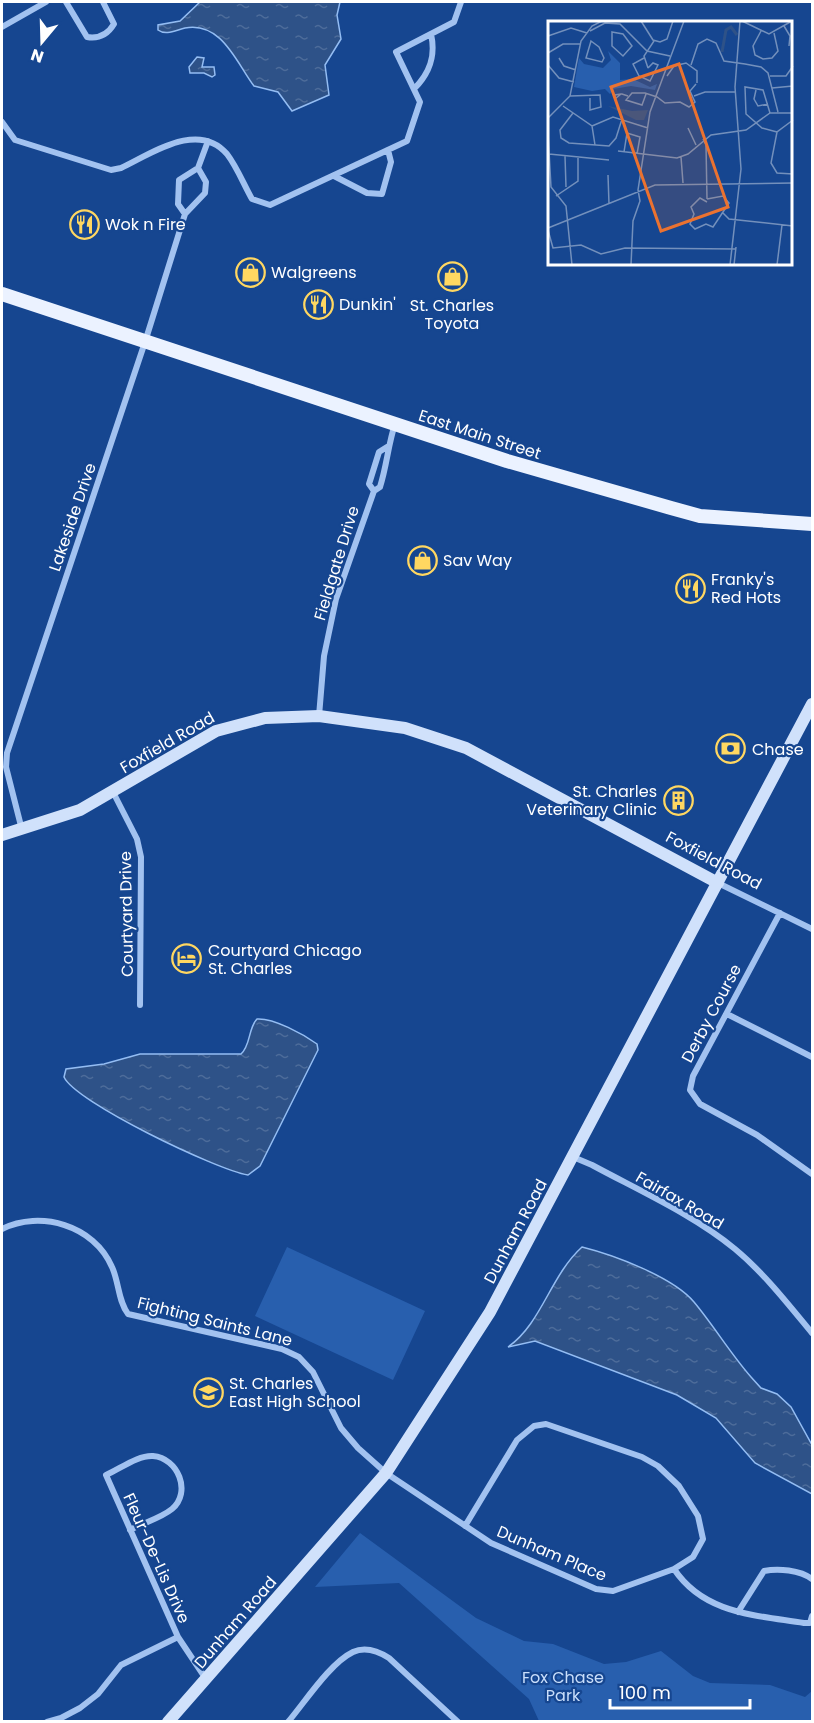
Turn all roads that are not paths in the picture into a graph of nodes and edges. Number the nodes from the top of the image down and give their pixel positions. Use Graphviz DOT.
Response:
graph roads {
  1 [pos="46,2"];
  2 [pos="66,2"];
  3 [pos="103,2"];
  4 [pos="460,2"];
  5 [pos="2,27"];
  6 [pos="430,34"];
  7 [pos="414,89"];
  8 [pos="2,122"];
  9 [pos="208,141"];
  10 [pos="388,150"];
  11 [pos="198,168"];
  12 [pos="334,176"];
  13 [pos="184,214"];
  14 [pos="2,294"];
  15 [pos="2,303"];
  16 [pos="145,342"];
  17 [pos="395,424"];
  18 [pos="387,447"];
  19 [pos="374,491"];
  20 [pos="813,524"];
  21 [pos="813,704"];
  22 [pos="319,716"];
  23 [pos="113,792"];
  24 [pos="22,830"];
  25 [pos="2,835"];
  26 [pos="718,883"];
  27 [pos="780,913"];
  28 [pos="813,929"];
  29 [pos="140,1005"];
  30 [pos="727,1014"];
  31 [pos="813,1057"];
  32 [pos="573,1157"];
  33 [pos="813,1174"];
  34 [pos="2,1229"];
  35 [pos="813,1333"];
  36 [pos="386,1473"];
  37 [pos="465,1526"];
  38 [pos="130,1530"];
  39 [pos="674,1569"];
  40 [pos="813,1579"];
  41 [pos="738,1612"];
  42 [pos="813,1616"];
  43 [pos="178,1637"];
  44 [pos="206,1680"];
  45 [pos="47,1722"];
  46 [pos="168,1722"];
  47 [pos="288,1722"];
  48 [pos="458,1722"];
  1 -- 5 [label="street"];
  2 -- 3 [label="street"];
  4 -- 6 [label="street"];
  6 -- 7 [label="street"];
  6 -- 7 [label="street"];
  7 -- 10 [label="street"];
  8 -- 9 [label="street"];
  9 -- 11 [label="street, Lakeside Drive"];
  9 -- 12 [label="street"];
  10 -- 12 [label="street"];
  10 -- 12 [label="street"];
  11 -- 13 [label="street, Lakeside Drive"];
  11 -- 13 [label="street, Lakeside Drive"];
  13 -- 16 [label="street, Lakeside Drive"];
  14 -- 16 [label="main road, East Main Street"];
  15 -- 16 [label="main road, East Main Street"];
  16 -- 17 [label="main road, East Main Street"];
  16 -- 24 [label="street, Lakeside Drive"];
  17 -- 18 [label="street, Fieldgate Drive"];
  17 -- 20 [label="main road, East Main Street"];
  18 -- 19 [label="street, Fieldgate Drive"];
  18 -- 19 [label="street, Fieldgate Drive"];
  19 -- 22 [label="street, Fieldgate Drive"];
  21 -- 26 [label="street, Dunham Road"];
  22 -- 23 [label="street, Foxfield Road"];
  22 -- 26 [label="street, Foxfield Road"];
  23 -- 24 [label="street, Foxfield Road"];
  23 -- 29 [label="street, Courtyard Drive"];
  24 -- 25 [label="street, Foxfield Road"];
  26 -- 27 [label="street, Foxfield Road"];
  26 -- 32 [label="street, Dunham Road"];
  27 -- 28 [label="street, Foxfield Road"];
  27 -- 30 [label="street, Derby Course"];
  30 -- 31 [label="street"];
  30 -- 33 [label="street, Derby Course"];
  32 -- 35 [label="street, Fairfax Road"];
  32 -- 36 [label="street, Dunham Road"];
  34 -- 36 [label="street, Fighting Saints Lane"];
  36 -- 37 [label="street, Dunham Place"];
  36 -- 44 [label="street, Dunham Road"];
  37 -- 39 [label="street, Dunham Place"];
  37 -- 39 [label="street, Dunham Place"];
  38 -- 38 [label="street, Fleur-De-Lis Drive"];
  38 -- 43 [label="street, Fleur-De-Lis Drive"];
  39 -- 41 [label="street"];
  40 -- 41 [label="street"];
  41 -- 42 [label="street"];
  43 -- 44 [label="street, Fleur-De-Lis Drive"];
  43 -- 45 [label="street"];
  44 -- 46 [label="street, Dunham Road"];
  47 -- 48 [label="street"];
}
